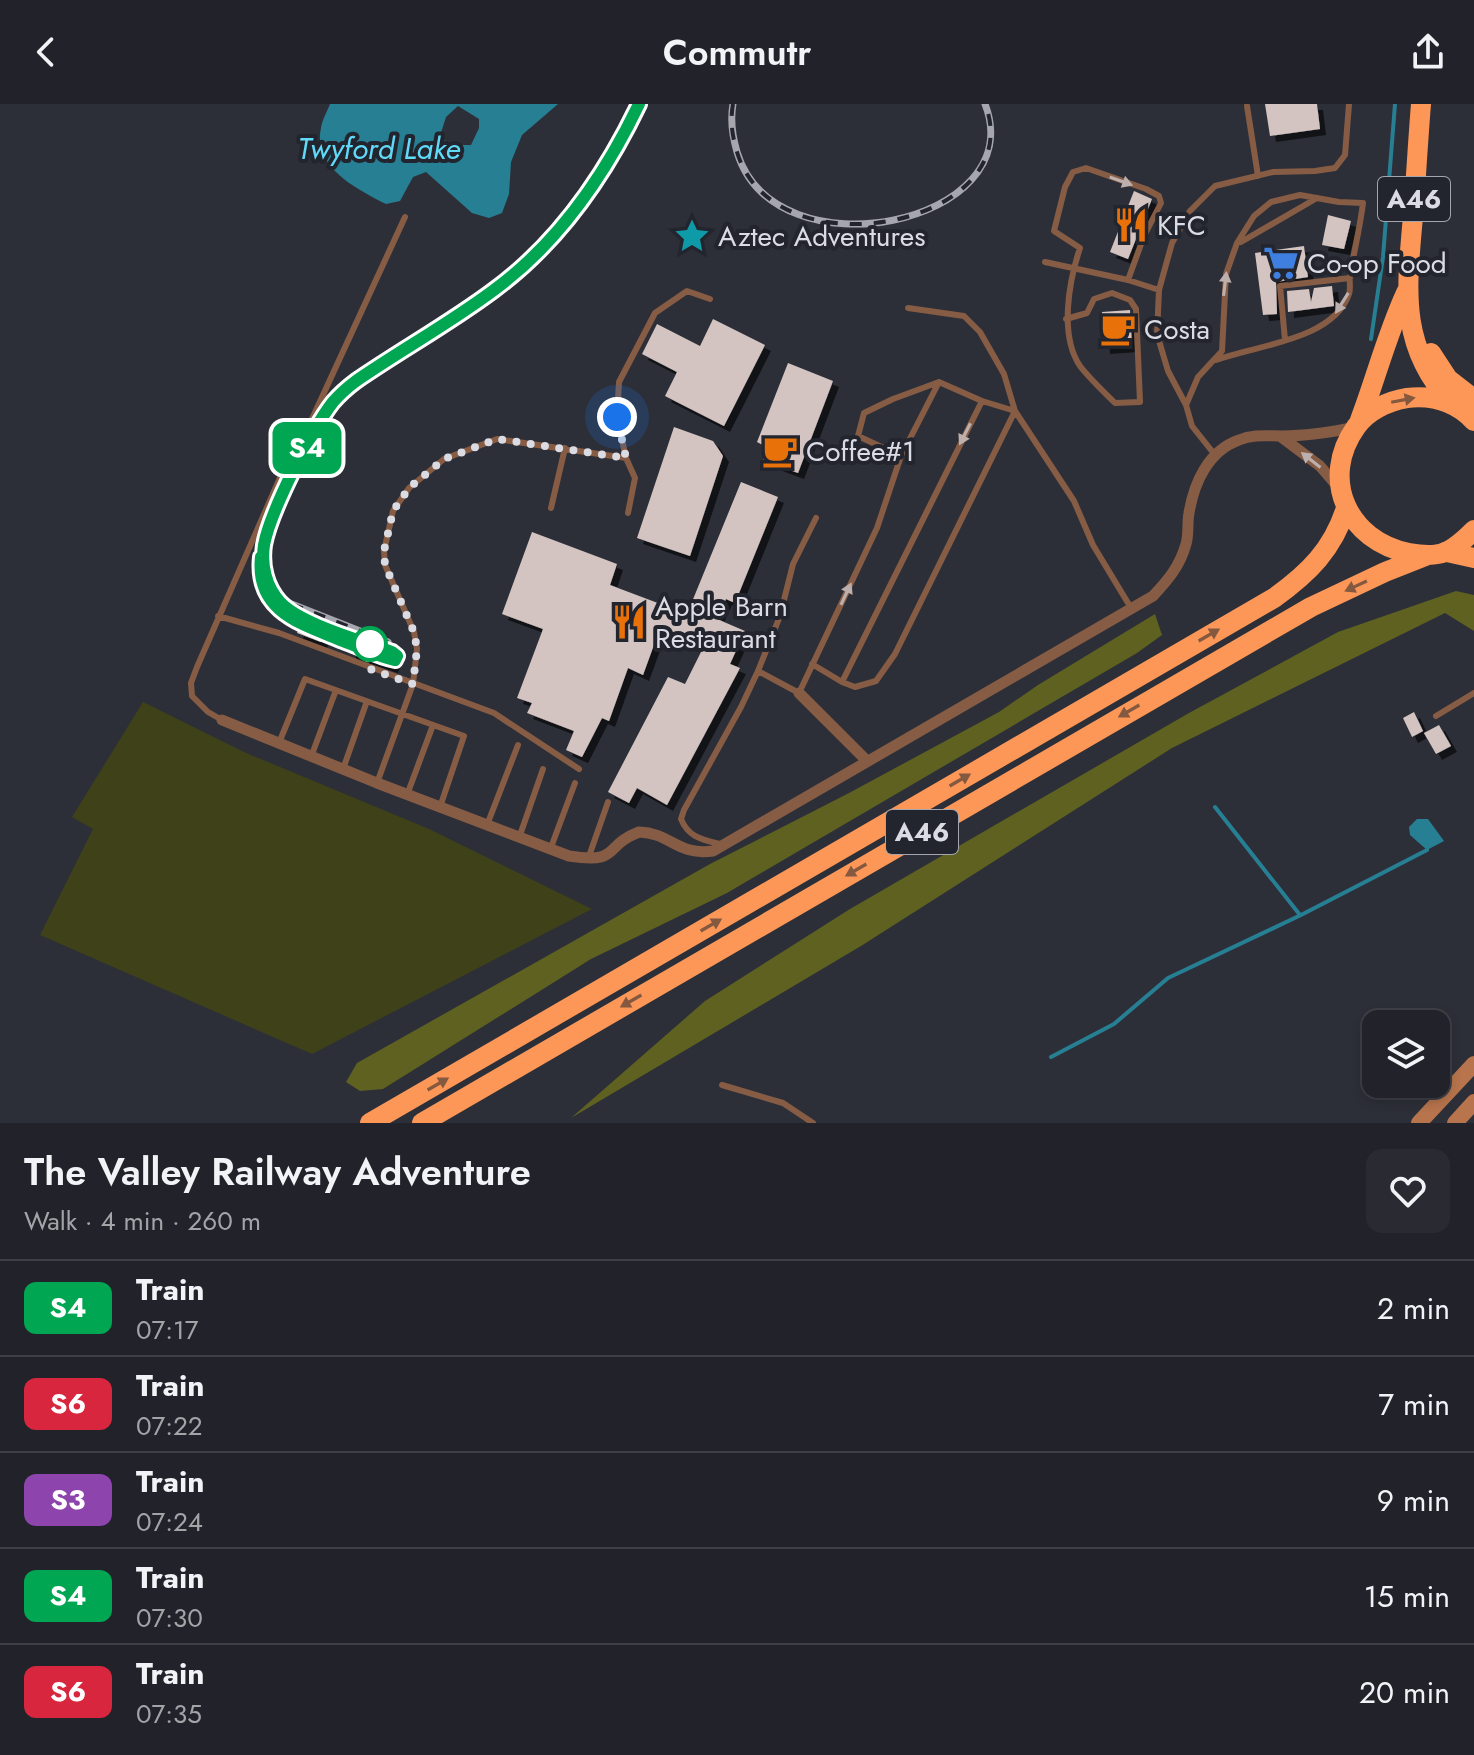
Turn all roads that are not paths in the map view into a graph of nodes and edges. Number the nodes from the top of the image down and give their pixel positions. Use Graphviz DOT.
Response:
graph roads {
  1 [pos="1349,104"];
  2 [pos="1421,104"];
  3 [pos="1247,106"];
  4 [pos="1258,176"];
  5 [pos="1317,198"];
  6 [pos="405,217"];
  7 [pos="1237,243"];
  8 [pos="1410,253"];
  9 [pos="1045,262"];
  10 [pos="1073,268"];
  11 [pos="1350,278"];
  12 [pos="1128,280"];
  13 [pos="1159,290"];
  14 [pos="1406,293"];
  15 [pos="710,299"];
  16 [pos="908,308"];
  17 [pos="1066,319"];
  18 [pos="1285,340"];
  19 [pos="1216,360"];
  20 [pos="939,382"];
  21 [pos="1474,399"];
  22 [pos="982,401"];
  23 [pos="1451,402"];
  24 [pos="1186,405"];
  25 [pos="1015,411"];
  26 [pos="1474,421"];
  27 [pos="1358,424"];
  28 [pos="1280,436"];
  29 [pos="565,448"];
  30 [pos="1215,455"];
  31 [pos="901,456"];
  32 [pos="626,458"];
  33 [pos="1339,487"];
  34 [pos="551,508"];
  35 [pos="1346,508"];
  36 [pos="628,513"];
  37 [pos="816,518"];
  38 [pos="1474,530"];
  39 [pos="1438,553"];
  40 [pos="1474,558"];
  41 [pos="1131,608"];
  42 [pos="218,616"];
  43 [pos="812,664"];
  44 [pos="758,671"];
  45 [pos="842,682"];
  46 [pos="413,684"];
  47 [pos="336,690"];
  48 [pos="799,693"];
  49 [pos="1474,693"];
  50 [pos="367,701"];
  51 [pos="402,714"];
  52 [pos="1436,716"];
  53 [pos="222,720"];
  54 [pos="433,725"];
  55 [pos="279,743"];
  56 [pos="518,745"];
  57 [pos="311,757"];
  58 [pos="867,761"];
  59 [pos="343,769"];
  60 [pos="543,769"];
  61 [pos="579,769"];
  62 [pos="377,783"];
  63 [pos="575,783"];
  64 [pos="407,795"];
  65 [pos="608,802"];
  66 [pos="440,807"];
  67 [pos="487,825"];
  68 [pos="519,838"];
  69 [pos="725,846"];
  70 [pos="550,850"];
  71 [pos="588,859"];
  72 [pos="1474,1064"];
  73 [pos="722,1085"];
  74 [pos="1474,1102"];
  75 [pos="370,1123"];
  76 [pos="422,1123"];
  77 [pos="813,1123"];
  78 [pos="1419,1123"];
  79 [pos="1455,1123"];
  1 -- 4 [label="lane"];
  2 -- 8 [label="highway, A46"];
  3 -- 4 [label="lane"];
  4 -- 13 [label="lane"];
  5 -- 7 [label="lane"];
  5 -- 7 [label="lane"];
  5 -- 11 [label="lane"];
  6 -- 42 [label="lane"];
  19 -- 7 [label="lane, one-way"];
  8 -- 14 [label="highway, A46"];
  8 -- 21 [label="highway"];
  9 -- 10 [label="lane"];
  10 -- 12 [label="lane"];
  10 -- 12 [label="lane, one-way"];
  10 -- 17 [label="lane"];
  11 -- 18 [label="lane, one-way"];
  11 -- 18 [label="lane"];
  12 -- 13 [label="lane"];
  13 -- 24 [label="lane"];
  14 -- 23 [label="highway, A46"];
  14 -- 27 [label="highway, A46"];
  15 -- 32 [label="lane"];
  16 -- 25 [label="lane"];
  17 -- 17 [label="lane"];
  18 -- 19 [label="lane"];
  19 -- 24 [label="lane"];
  20 -- 22 [label="lane"];
  20 -- 31 [label="lane"];
  20 -- 31 [label="lane"];
  22 -- 25 [label="lane"];
  22 -- 45 [label="lane, one-way"];
  23 -- 26 [label="highway"];
  27 -- 23 [label="highway, one-way"];
  24 -- 30 [label="lane"];
  25 -- 41 [label="lane"];
  25 -- 45 [label="lane"];
  27 -- 28 [label="street"];
  27 -- 33 [label="highway"];
  28 -- 30 [label="street"];
  33 -- 28 [label="street, one-way"];
  29 -- 32 [label="lane"];
  29 -- 34 [label="lane"];
  29 -- 46 [label="lane"];
  30 -- 41 [label="street"];
  43 -- 31 [label="lane, one-way"];
  32 -- 36 [label="lane"];
  33 -- 35 [label="highway"];
  35 -- 39 [label="highway"];
  75 -- 35 [label="highway, A46, one-way"];
  37 -- 44 [label="lane"];
  38 -- 39 [label="highway"];
  39 -- 40 [label="highway"];
  39 -- 76 [label="highway, A46, one-way"];
  41 -- 58 [label="street"];
  42 -- 46 [label="lane"];
  42 -- 53 [label="lane"];
  43 -- 45 [label="lane"];
  43 -- 48 [label="lane"];
  44 -- 48 [label="lane"];
  44 -- 69 [label="lane"];
  46 -- 51 [label="lane"];
  46 -- 61 [label="lane"];
  47 -- 50 [label="lane"];
  47 -- 55 [label="lane"];
  47 -- 57 [label="lane"];
  48 -- 58 [label="street"];
  49 -- 52 [label="lane"];
  50 -- 51 [label="lane"];
  50 -- 59 [label="lane"];
  51 -- 54 [label="lane"];
  51 -- 62 [label="lane"];
  53 -- 55 [label="street"];
  54 -- 64 [label="lane"];
  54 -- 66 [label="lane"];
  55 -- 57 [label="street"];
  56 -- 67 [label="lane"];
  57 -- 59 [label="street"];
  58 -- 69 [label="street"];
  59 -- 62 [label="street"];
  60 -- 68 [label="lane"];
  62 -- 64 [label="street"];
  63 -- 70 [label="lane"];
  64 -- 66 [label="street"];
  65 -- 71 [label="lane"];
  66 -- 67 [label="street"];
  67 -- 68 [label="street"];
  68 -- 70 [label="street"];
  69 -- 71 [label="street"];
  70 -- 71 [label="street"];
  72 -- 78 [label="main road"];
  73 -- 77 [label="lane"];
  74 -- 79 [label="main road"];
}
